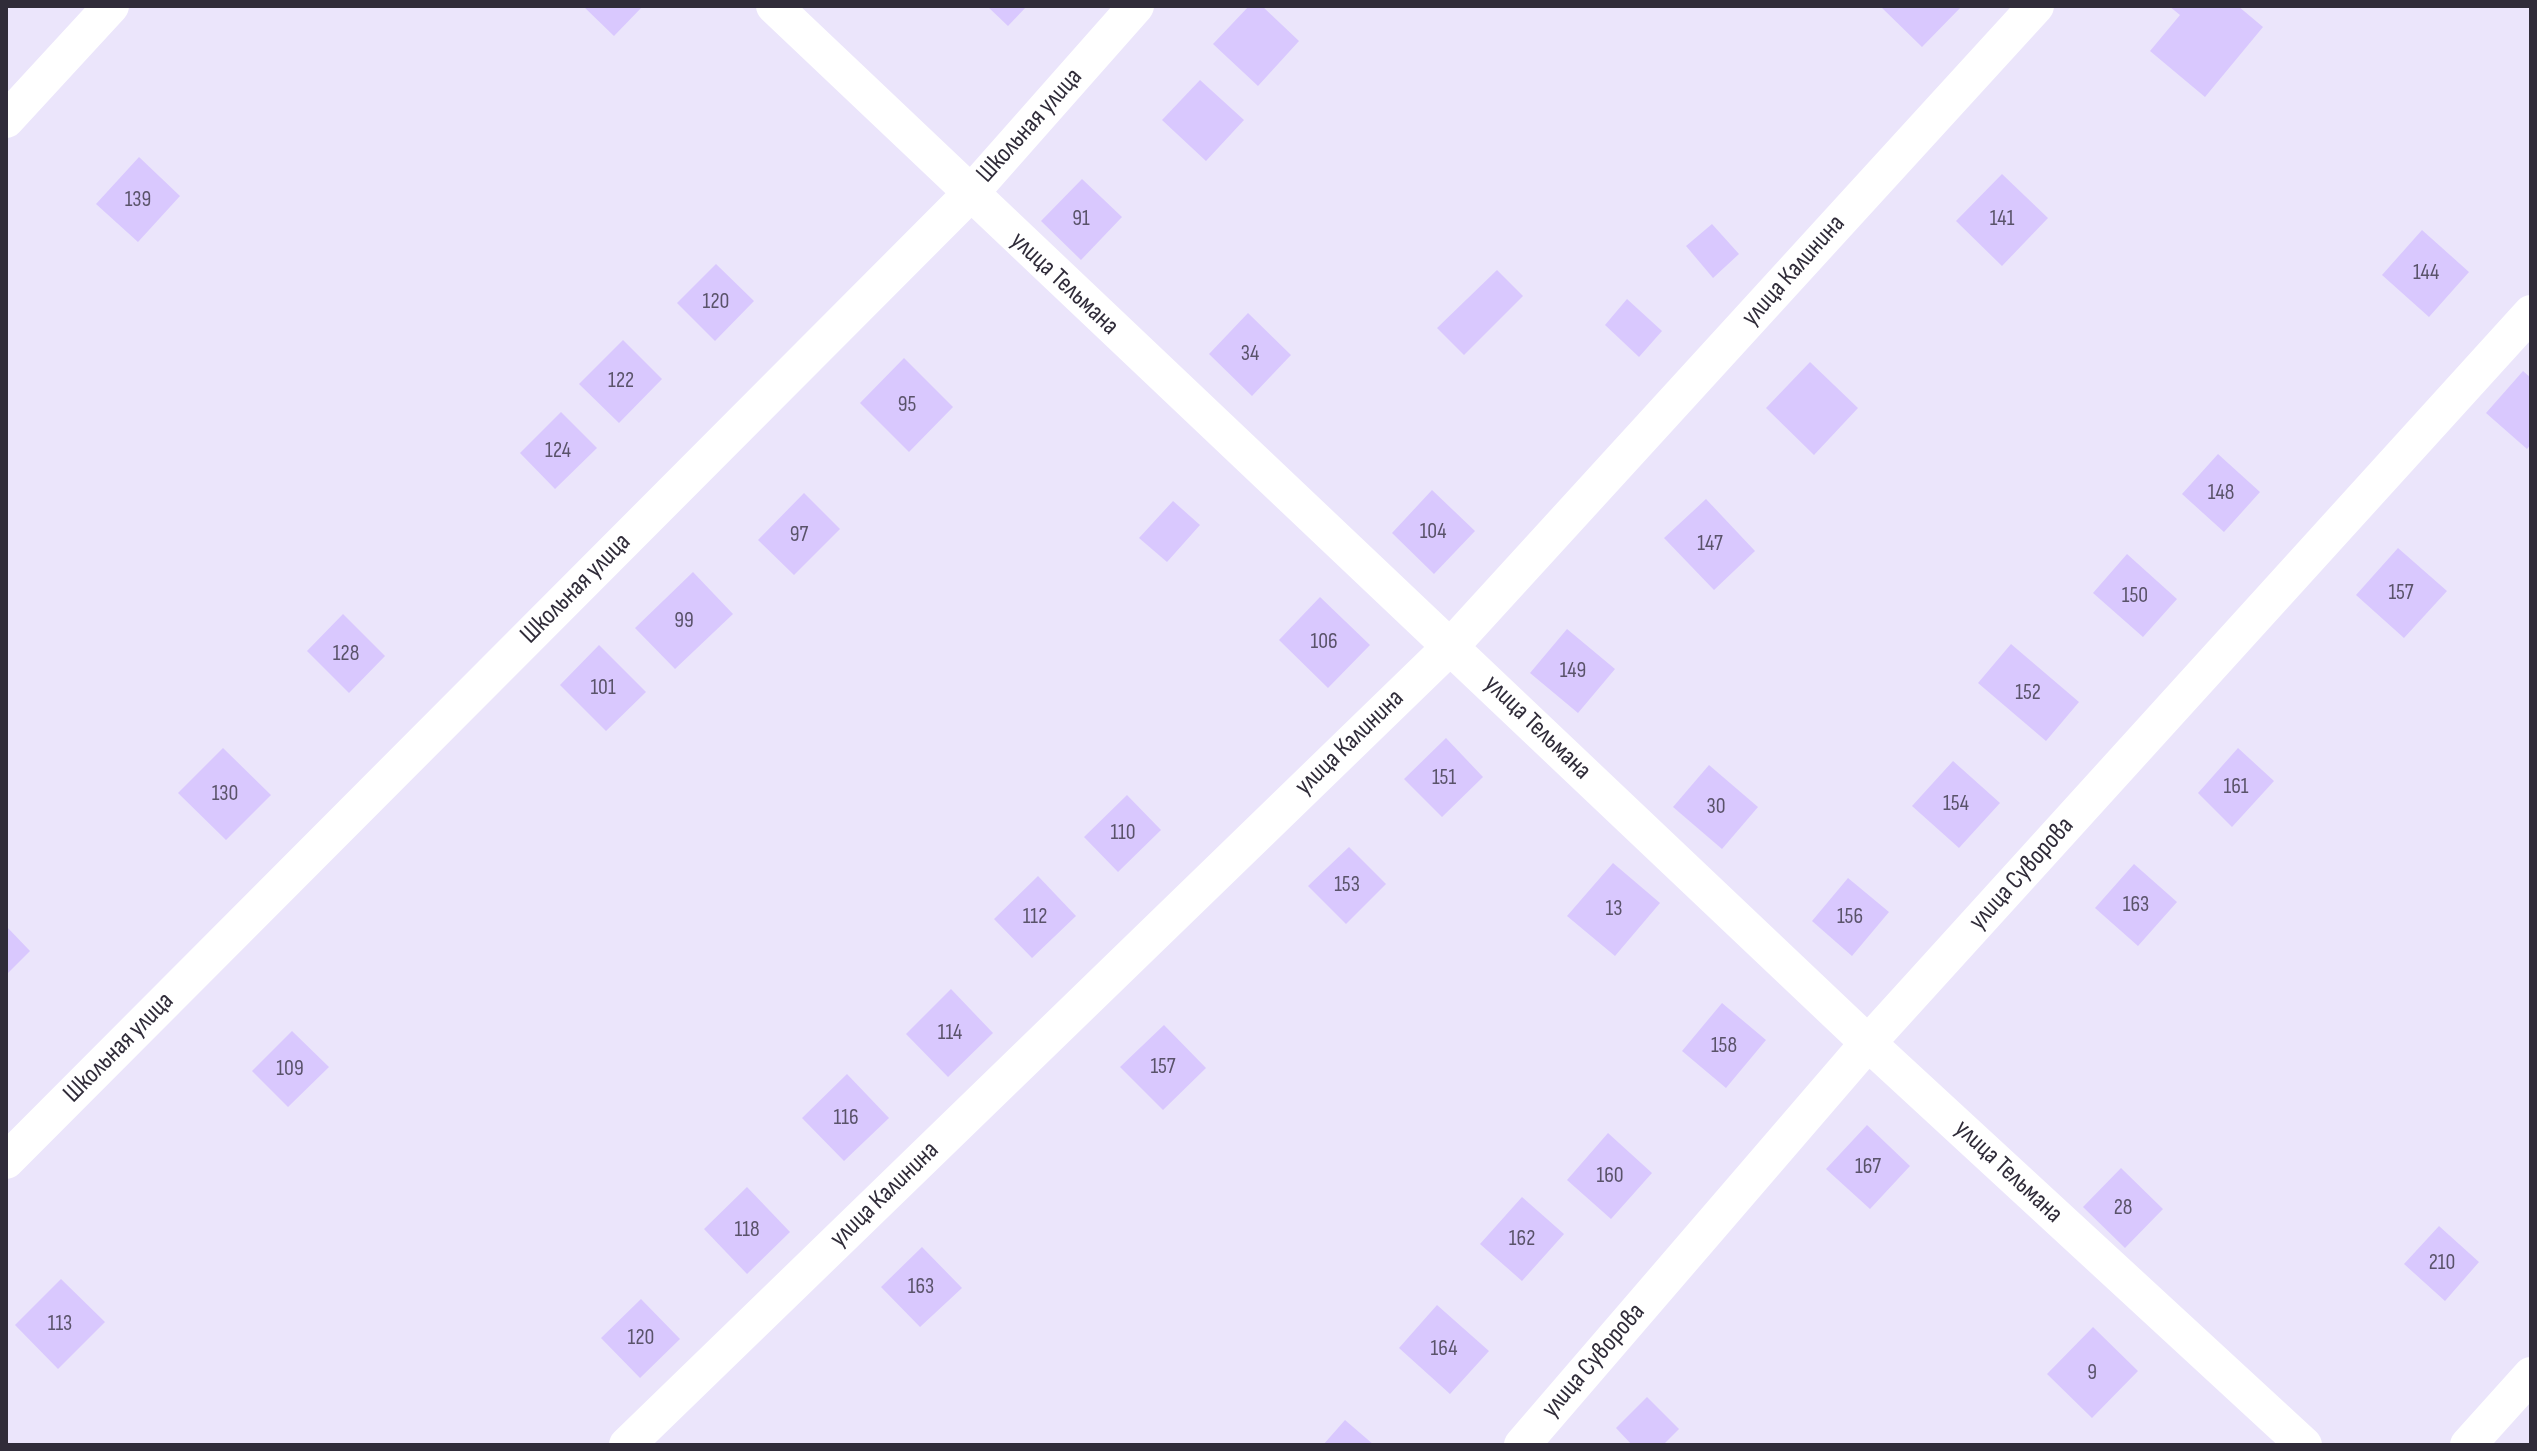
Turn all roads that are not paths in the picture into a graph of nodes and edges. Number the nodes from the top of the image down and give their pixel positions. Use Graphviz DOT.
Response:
graph roads {
  1 [pos="111,6"];
  2 [pos="774,6"];
  3 [pos="1136,6"];
  4 [pos="2036,6"];
  5 [pos="6,120"];
  6 [pos="969,195"];
  7 [pos="2531,313"];
  8 [pos="1451,646"];
  9 [pos="1868,1043"];
  10 [pos="6,1161"];
  11 [pos="2531,1375"];
  12 [pos="627,1445"];
  13 [pos="1522,1445"];
  14 [pos="2304,1445"];
  15 [pos="2468,1445"];
  1 -- 5 [label="street"];
  2 -- 6 [label="street, улица Тельмана"];
  3 -- 6 [label="street, Школьная улица"];
  4 -- 8 [label="street, улица Калинина"];
  6 -- 8 [label="street, улица Тельмана"];
  6 -- 10 [label="street, Школьная улица"];
  7 -- 9 [label="street, улица Суворова"];
  8 -- 9 [label="street, улица Тельмана"];
  8 -- 12 [label="street, улица Калинина"];
  9 -- 13 [label="street, улица Суворова"];
  9 -- 14 [label="street, улица Тельмана"];
  11 -- 15 [label="street"];
}
